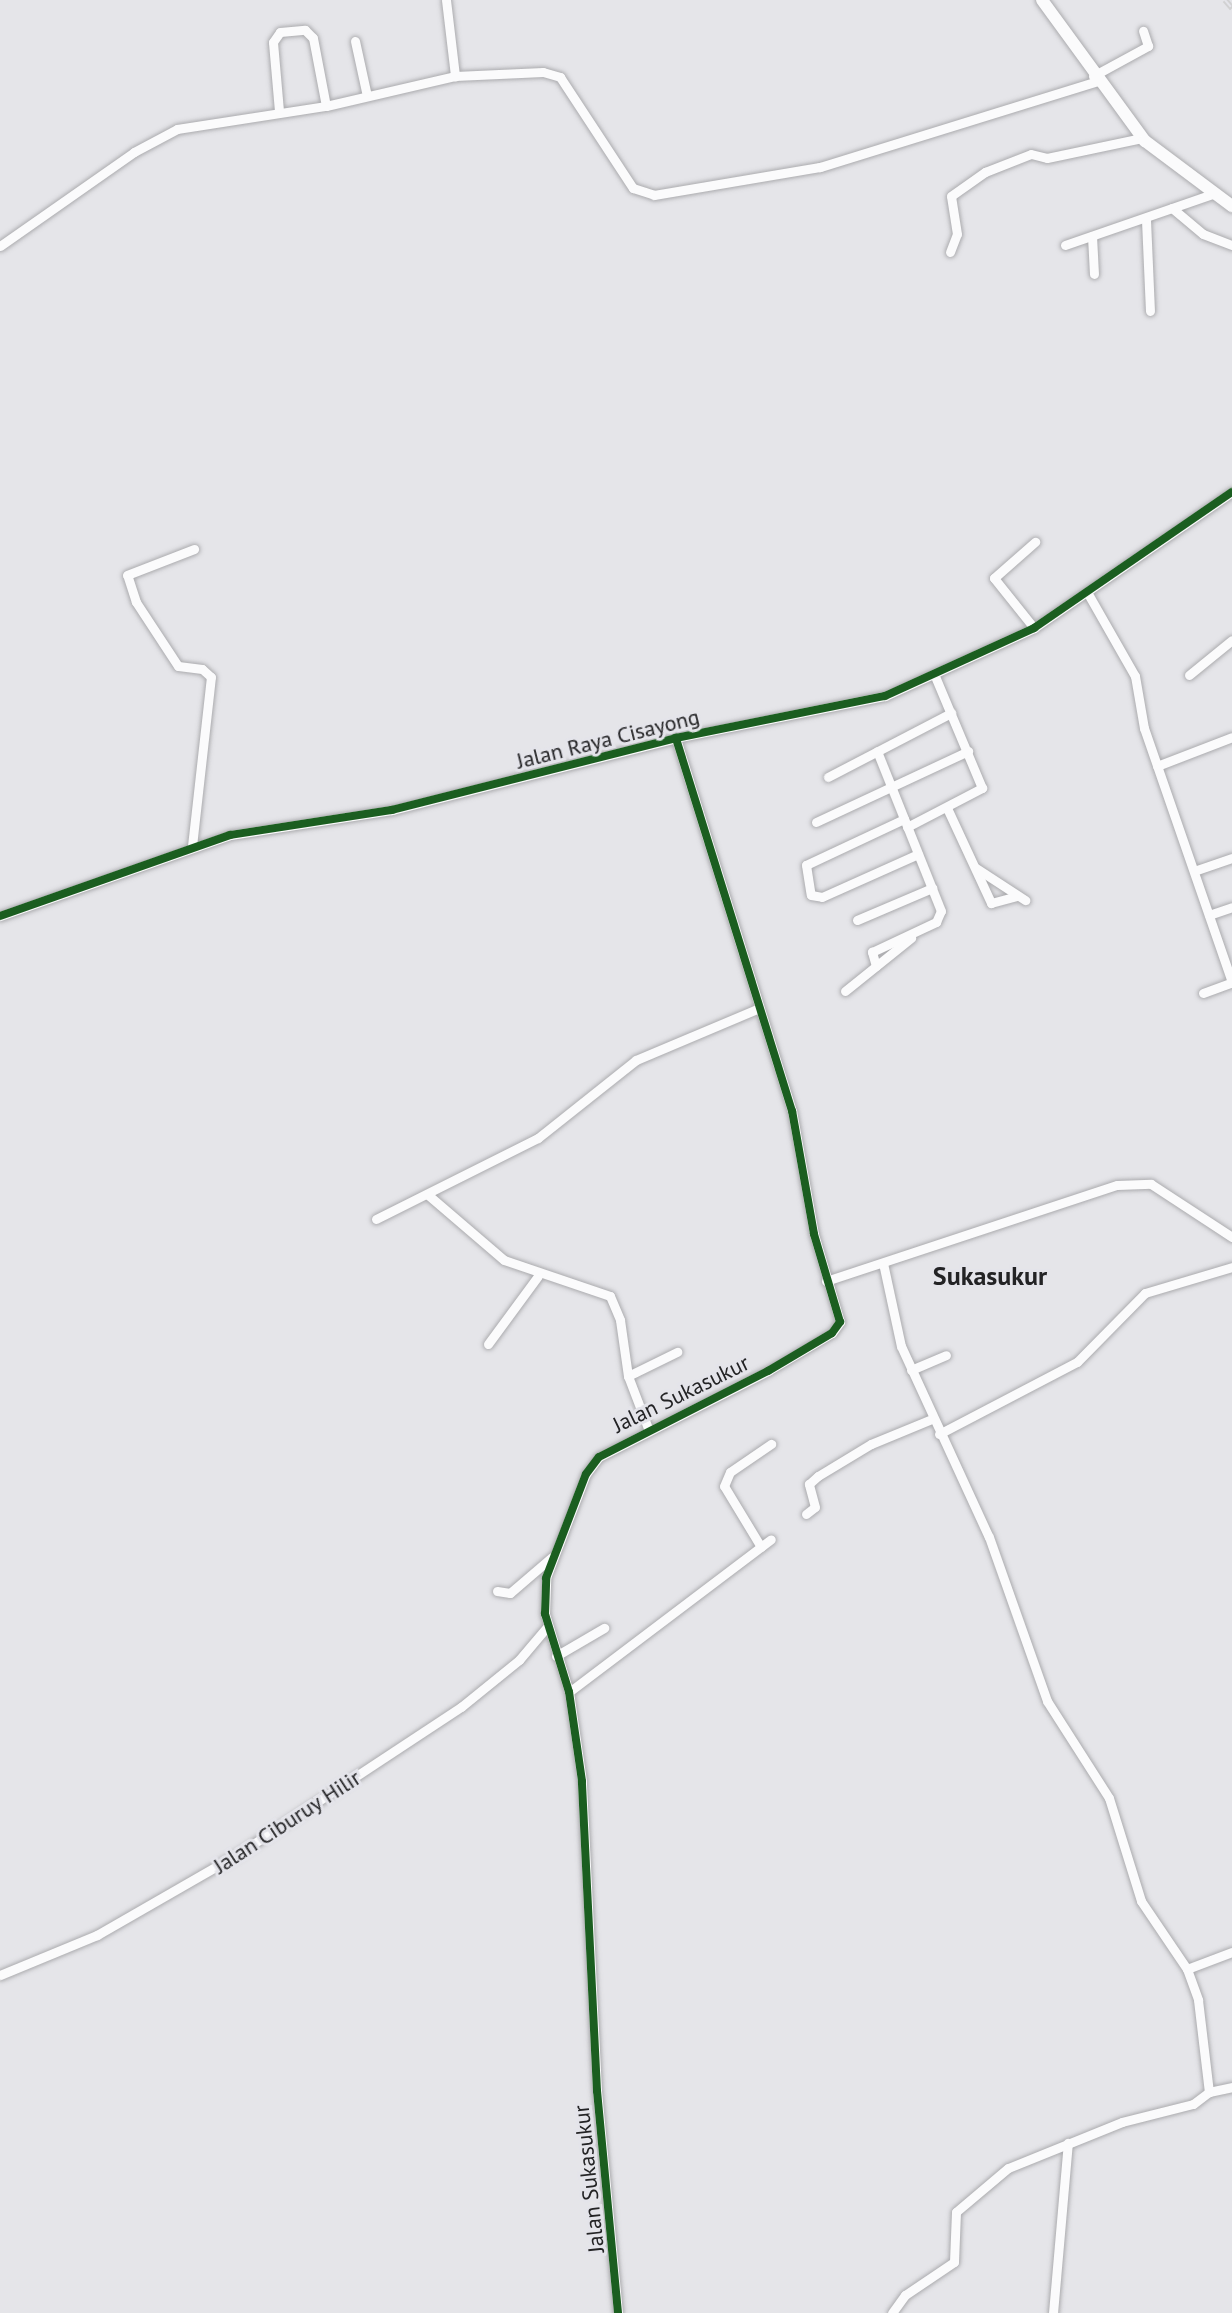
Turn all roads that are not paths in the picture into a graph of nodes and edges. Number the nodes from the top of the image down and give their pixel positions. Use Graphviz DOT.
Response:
graph roads {
  1 [pos="446,0"];
  2 [pos="1042,0"];
  3 [pos="1143,31"];
  4 [pos="355,41"];
  5 [pos="455,76"];
  6 [pos="1095,78"];
  7 [pos="367,96"];
  8 [pos="326,106"];
  9 [pos="279,111"];
  10 [pos="1142,138"];
  11 [pos="1212,194"];
  12 [pos="1232,206"];
  13 [pos="1172,208"];
  14 [pos="1146,220"];
  15 [pos="1092,236"];
  16 [pos="1065,245"];
  17 [pos="1232,245"];
  18 [pos="0,246"];
  19 [pos="950,252"];
  20 [pos="1094,274"];
  21 [pos="1150,311"];
  22 [pos="1232,492"];
  23 [pos="1035,542"];
  24 [pos="194,549"];
  25 [pos="1087,592"];
  26 [pos="1034,628"];
  27 [pos="1232,640"];
  28 [pos="1189,675"];
  29 [pos="935,676"];
  30 [pos="951,713"];
  31 [pos="1232,737"];
  32 [pos="676,738"];
  33 [pos="877,751"];
  34 [pos="968,751"];
  35 [pos="1157,766"];
  36 [pos="828,777"];
  37 [pos="891,788"];
  38 [pos="947,808"];
  39 [pos="816,822"];
  40 [pos="906,823"];
  41 [pos="192,846"];
  42 [pos="918,854"];
  43 [pos="1232,858"];
  44 [pos="973,866"];
  45 [pos="1194,871"];
  46 [pos="932,888"];
  47 [pos="1232,907"];
  48 [pos="1209,915"];
  49 [pos="0,916"];
  50 [pos="857,920"];
  51 [pos="1231,982"];
  52 [pos="845,991"];
  53 [pos="1203,993"];
  54 [pos="757,1009"];
  55 [pos="427,1194"];
  56 [pos="376,1219"];
  57 [pos="1232,1237"];
  58 [pos="883,1263"];
  59 [pos="1232,1267"];
  60 [pos="538,1276"];
  61 [pos="826,1281"];
  62 [pos="488,1344"];
  63 [pos="677,1352"];
  64 [pos="946,1355"];
  65 [pos="911,1370"];
  66 [pos="628,1376"];
  67 [pos="932,1419"];
  68 [pos="648,1428"];
  69 [pos="939,1434"];
  70 [pos="771,1444"];
  71 [pos="806,1514"];
  72 [pos="771,1539"];
  73 [pos="761,1547"];
  74 [pos="555,1554"];
  75 [pos="497,1591"];
  76 [pos="547,1627"];
  77 [pos="604,1628"];
  78 [pos="556,1656"];
  79 [pos="569,1692"];
  80 [pos="1232,1952"];
  81 [pos="1187,1969"];
  82 [pos="0,1975"];
  83 [pos="1232,2087"];
  84 [pos="1209,2092"];
  85 [pos="1068,2143"];
  86 [pos="618,2313"];
  87 [pos="892,2313"];
  88 [pos="1053,2313"];
  1 -- 5 [label="street"];
  2 -- 6 [label="highway"];
  3 -- 6 [label="street"];
  4 -- 7 [label="street"];
  5 -- 6 [label="street"];
  5 -- 7 [label="street"];
  6 -- 10 [label="highway"];
  7 -- 8 [label="street"];
  8 -- 9 [label="street"];
  8 -- 9 [label="street"];
  9 -- 18 [label="street"];
  10 -- 11 [label="highway"];
  10 -- 19 [label="street"];
  11 -- 12 [label="highway"];
  11 -- 13 [label="street"];
  13 -- 14 [label="street"];
  13 -- 17 [label="street"];
  14 -- 15 [label="street"];
  14 -- 21 [label="street"];
  15 -- 16 [label="street"];
  15 -- 20 [label="street"];
  22 -- 25 [label="street, Jalan Raya Cisayong"];
  23 -- 26 [label="street"];
  24 -- 41 [label="street"];
  25 -- 26 [label="street, Jalan Raya Cisayong"];
  25 -- 35 [label="street"];
  26 -- 29 [label="street, Jalan Raya Cisayong"];
  27 -- 28 [label="street"];
  29 -- 30 [label="street"];
  29 -- 32 [label="street, Jalan Raya Cisayong"];
  30 -- 33 [label="street"];
  30 -- 34 [label="street"];
  31 -- 35 [label="street"];
  32 -- 41 [label="street, Jalan Raya Cisayong"];
  32 -- 54 [label="street, Jalan Sukasukur"];
  33 -- 36 [label="street"];
  33 -- 37 [label="street"];
  34 -- 37 [label="street"];
  34 -- 38 [label="street"];
  35 -- 45 [label="street"];
  37 -- 39 [label="street"];
  37 -- 40 [label="street"];
  38 -- 40 [label="street"];
  38 -- 44 [label="street"];
  40 -- 42 [label="street"];
  40 -- 42 [label="street"];
  41 -- 49 [label="street, Jalan Raya Cisayong"];
  42 -- 46 [label="street"];
  43 -- 45 [label="street"];
  44 -- 44 [label="street"];
  45 -- 48 [label="street"];
  46 -- 50 [label="street"];
  46 -- 52 [label="street"];
  47 -- 48 [label="street"];
  48 -- 51 [label="street"];
  51 -- 53 [label="street"];
  54 -- 55 [label="street"];
  54 -- 61 [label="street, Jalan Sukasukur"];
  55 -- 56 [label="street"];
  55 -- 60 [label="street"];
  57 -- 58 [label="street"];
  58 -- 61 [label="street"];
  58 -- 65 [label="street"];
  59 -- 69 [label="street"];
  60 -- 62 [label="street"];
  60 -- 66 [label="street"];
  61 -- 68 [label="street, Jalan Sukasukur"];
  63 -- 66 [label="street"];
  64 -- 65 [label="street"];
  65 -- 67 [label="street"];
  66 -- 68 [label="street"];
  67 -- 69 [label="street"];
  67 -- 71 [label="street"];
  68 -- 74 [label="street, Jalan Sukasukur"];
  69 -- 81 [label="street"];
  70 -- 73 [label="street"];
  72 -- 73 [label="street"];
  73 -- 79 [label="street"];
  74 -- 75 [label="street"];
  74 -- 76 [label="street, Jalan Sukasukur"];
  76 -- 78 [label="street, Jalan Sukasukur"];
  76 -- 82 [label="street, Jalan Ciburuy Hilir"];
  77 -- 78 [label="street"];
  78 -- 79 [label="street, Jalan Sukasukur"];
  79 -- 86 [label="street, Jalan Sukasukur"];
  80 -- 81 [label="street"];
  81 -- 84 [label="street"];
  83 -- 84 [label="street"];
  84 -- 85 [label="street"];
  85 -- 87 [label="street"];
  85 -- 88 [label="street"];
}
